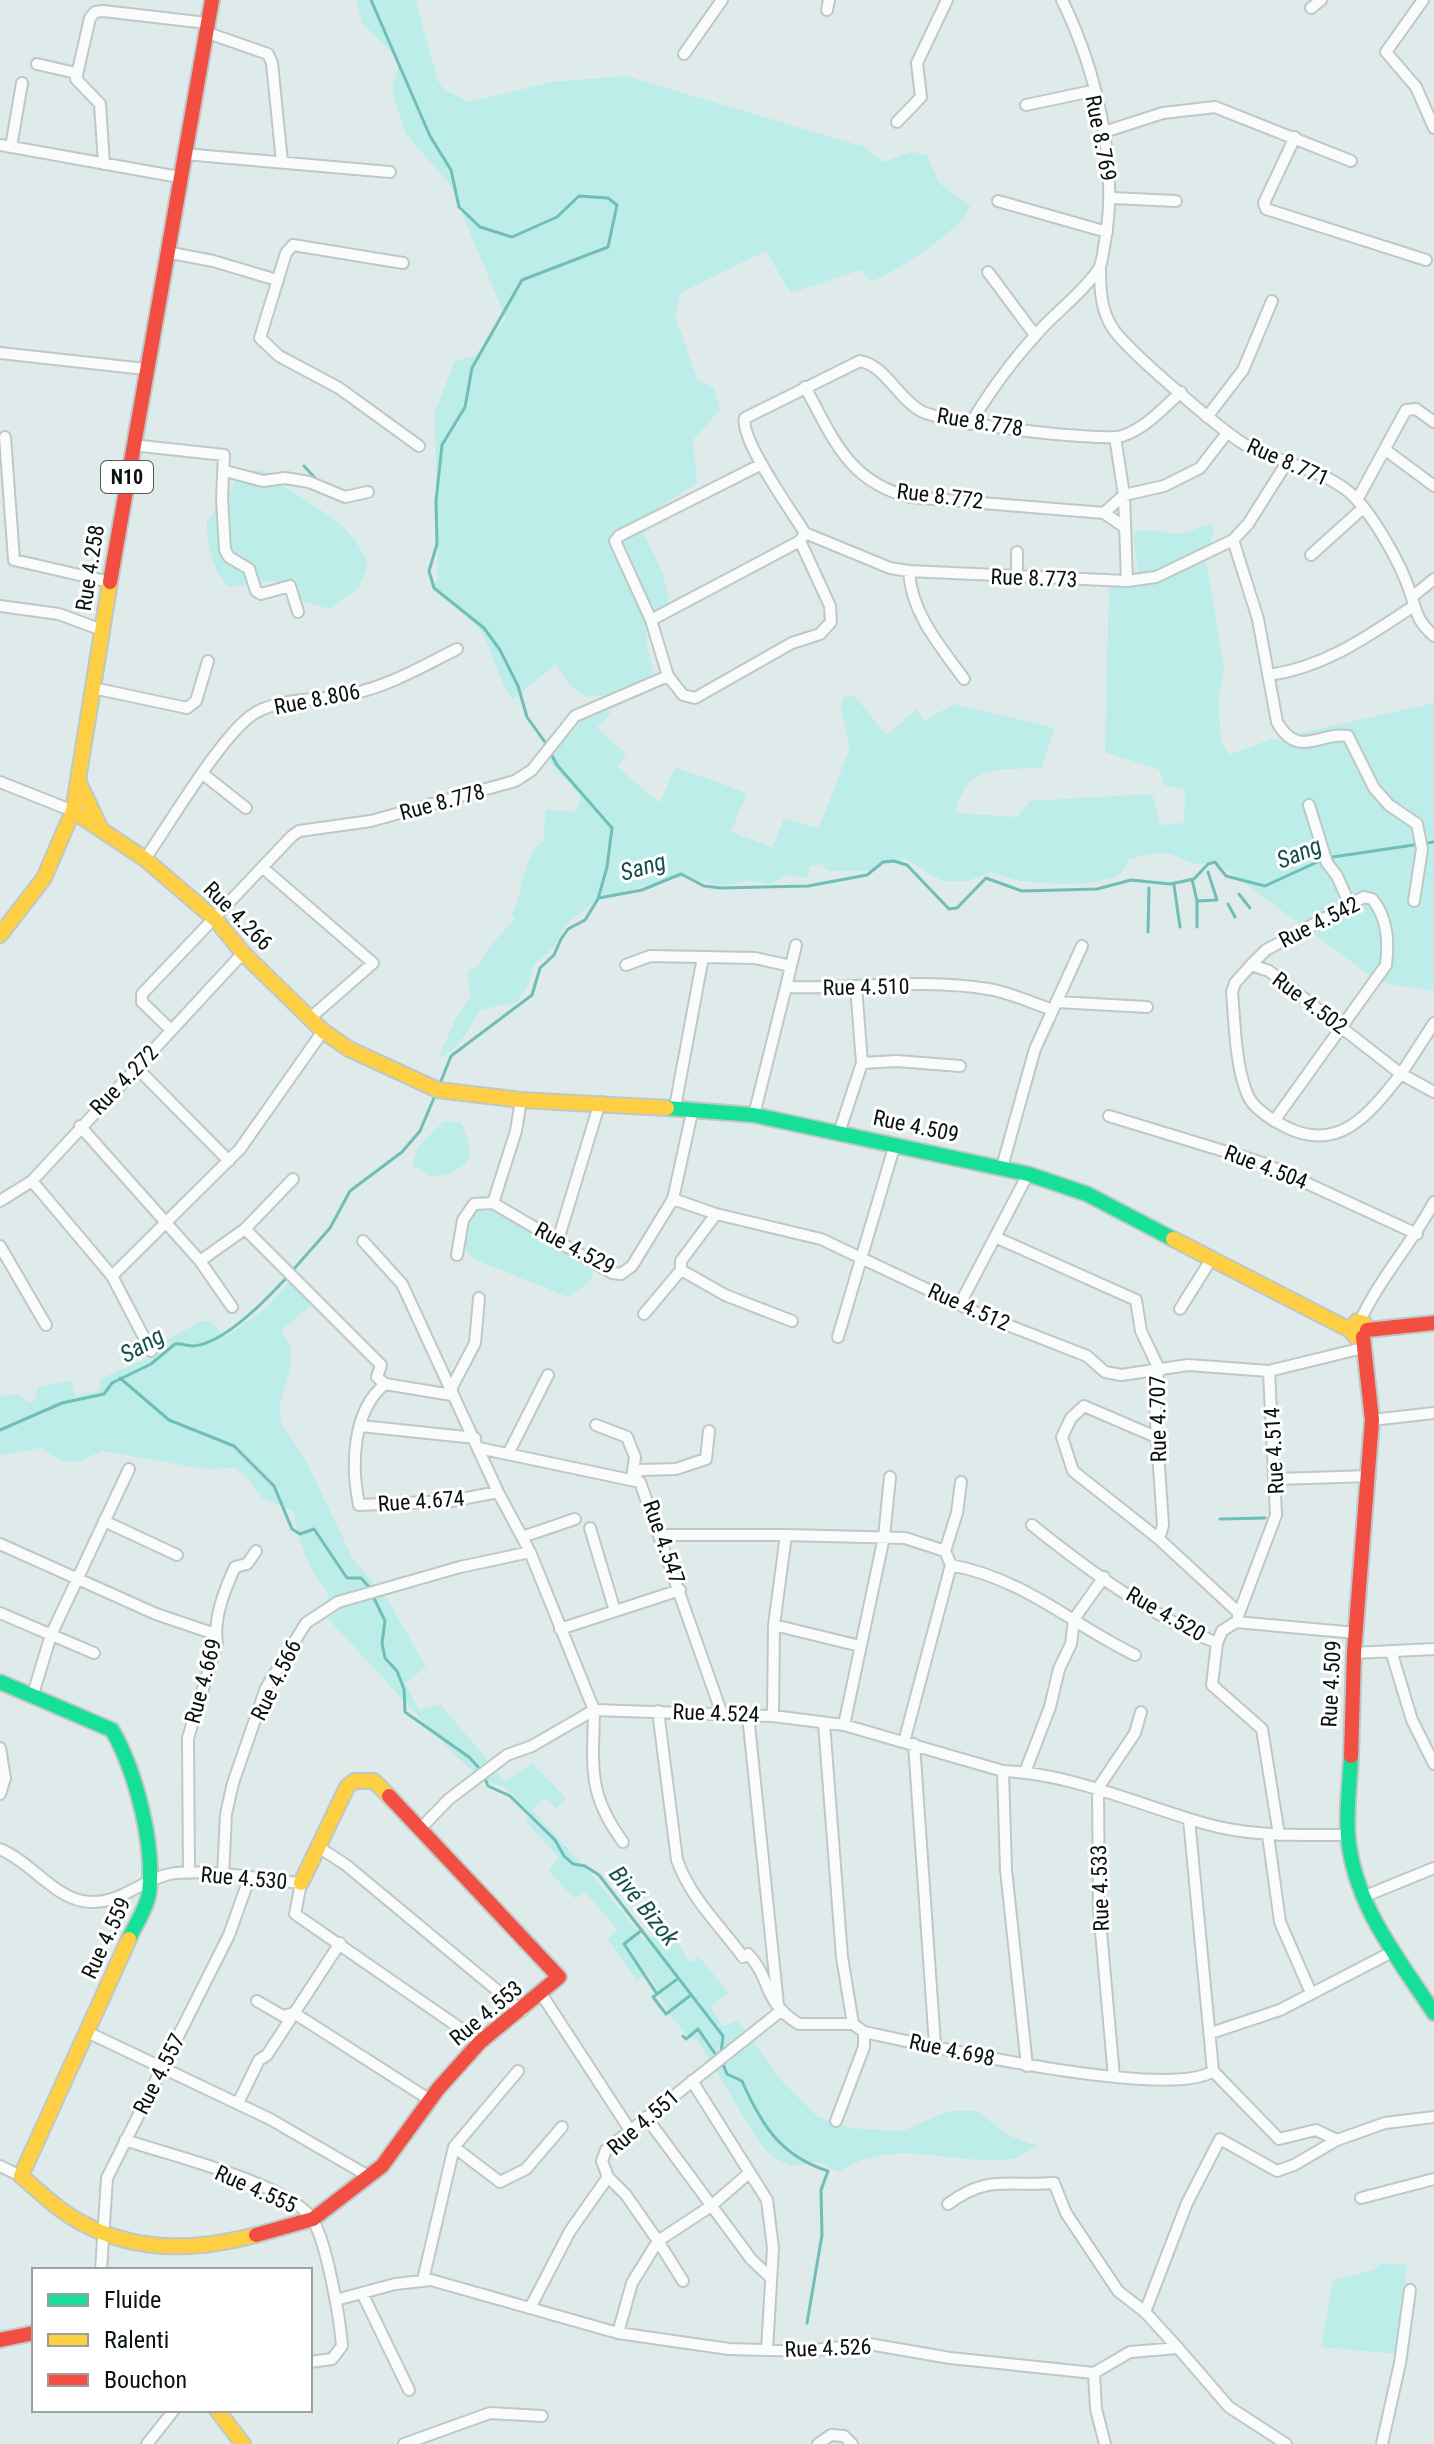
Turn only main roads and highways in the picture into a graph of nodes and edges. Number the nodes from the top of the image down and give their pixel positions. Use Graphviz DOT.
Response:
graph roads {
  1 [pos="212,0"];
  2 [pos="76,774"];
  3 [pos="73,811"];
  4 [pos="100,827"];
  5 [pos="61,844"];
  6 [pos="0,935"];
  7 [pos="438,1090"];
  8 [pos="1434,1323"];
  9 [pos="1361,1333"];
  10 [pos="0,1682"];
  11 [pos="301,1883"];
  12 [pos="1428,1990"];
  13 [pos="1434,2013"];
  14 [pos="102,2231"];
  15 [pos="32,2333"];
  16 [pos="0,2340"];
  17 [pos="219,2412"];
  18 [pos="243,2444"];
  1 -- 2 [label="main road, Rue 4.258 / N10"];
  2 -- 3 [label="main road, Rue 4.258 / N10"];
  2 -- 4 [label="main road"];
  3 -- 4 [label="main road, Rue 4.266"];
  3 -- 5 [label="main road, Rue 4.258 / N10"];
  4 -- 5 [label="main road"];
  4 -- 7 [label="main road, Rue 4.266"];
  5 -- 6 [label="main road, Rue 4.258 / N10"];
  7 -- 9 [label="main road, Rue 4.509"];
  8 -- 9 [label="main road"];
  9 -- 12 [label="main road, Rue 4.509"];
  10 -- 14 [label="main road, Rue 4.559"];
  11 -- 14 [label="main road, Rue 4.553"];
  12 -- 13 [label="main road, Rue 4.509"];
  15 -- 16 [label="main road"];
  17 -- 18 [label="main road"];
}
